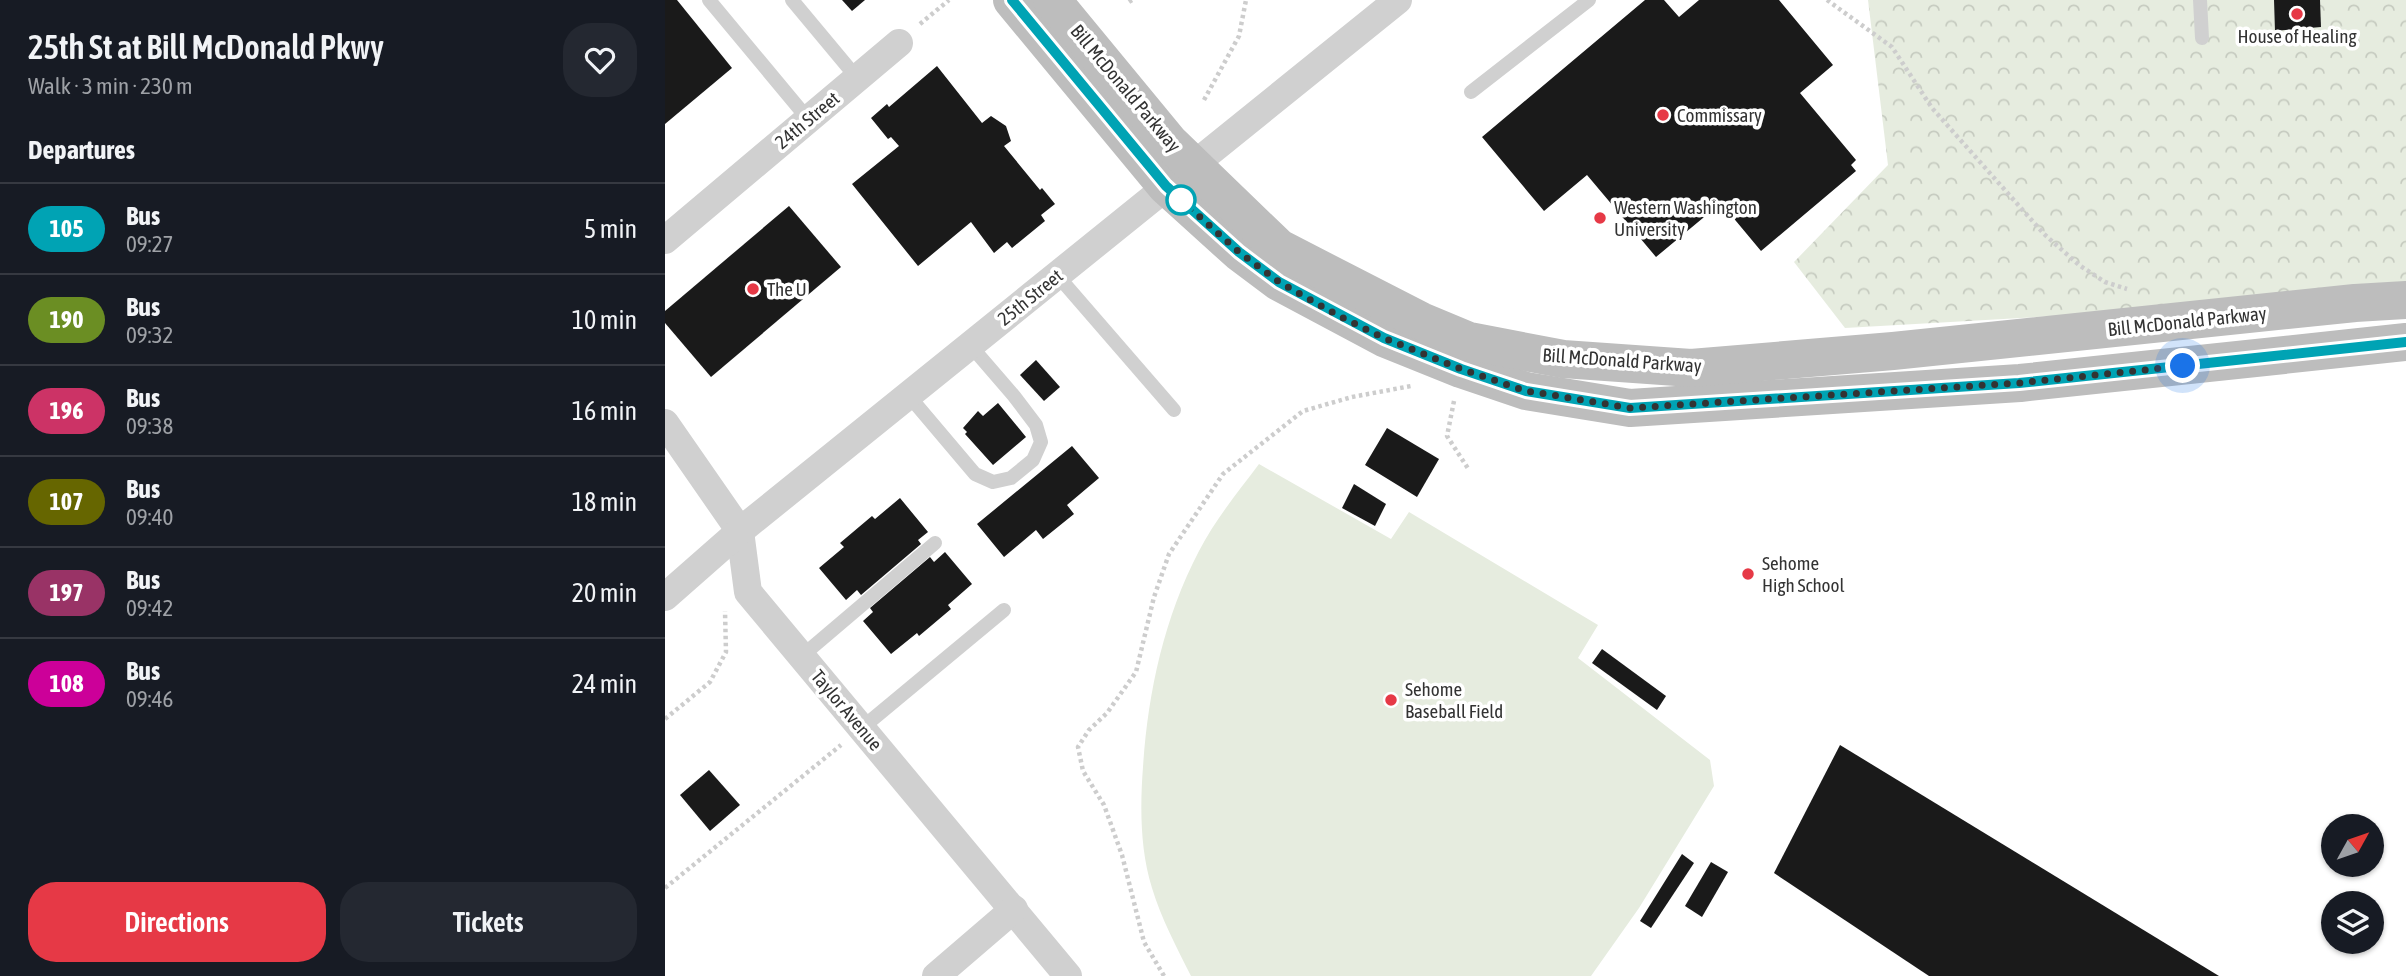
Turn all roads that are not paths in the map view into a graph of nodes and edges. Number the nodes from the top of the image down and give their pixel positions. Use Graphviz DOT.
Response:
graph roads {
  1 [pos="709,0"];
  2 [pos="792,0"];
  3 [pos="1012,0"];
  4 [pos="1052,0"];
  5 [pos="1589,0"];
  6 [pos="2200,0"];
  7 [pos="1393,1"];
  8 [pos="2202,38"];
  9 [pos="898,43"];
  10 [pos="857,78"];
  11 [pos="1471,92"];
  12 [pos="808,120"];
  13 [pos="1179,175"];
  14 [pos="665,240"];
  15 [pos="1057,275"];
  16 [pos="2406,300"];
  17 [pos="2406,342"];
  18 [pos="970,345"];
  19 [pos="909,396"];
  20 [pos="1174,410"];
  21 [pos="665,423"];
  22 [pos="740,531"];
  23 [pos="935,543"];
  24 [pos="665,597"];
  25 [pos="1004,610"];
  26 [pos="802,656"];
  27 [pos="862,728"];
  28 [pos="1014,909"];
  29 [pos="936,976"];
  30 [pos="1068,976"];
  1 -- 12 [label="lane"];
  2 -- 10 [label="lane"];
  3 -- 13 [label="main road, Bill McDonald Parkway"];
  4 -- 13 [label="main road, Bill McDonald Parkway"];
  5 -- 11 [label="lane"];
  6 -- 8 [label="lane"];
  7 -- 13 [label="street, 25th Street"];
  9 -- 10 [label="street, 24th Street"];
  10 -- 12 [label="street, 24th Street"];
  12 -- 14 [label="street, 24th Street"];
  13 -- 15 [label="street, 25th Street"];
  13 -- 16 [label="main road, Bill McDonald Parkway"];
  13 -- 17 [label="main road, Bill McDonald Parkway"];
  15 -- 18 [label="street, 25th Street"];
  15 -- 20 [label="lane"];
  18 -- 19 [label="street, 25th Street"];
  18 -- 19 [label="lane"];
  19 -- 22 [label="street, 25th Street"];
  21 -- 22 [label="street, Taylor Avenue"];
  22 -- 24 [label="street, 25th Street"];
  22 -- 26 [label="street, Taylor Avenue"];
  23 -- 26 [label="lane"];
  25 -- 27 [label="lane"];
  26 -- 27 [label="street, Taylor Avenue"];
  27 -- 28 [label="street, Taylor Avenue"];
  28 -- 29 [label="street"];
  28 -- 30 [label="street, Taylor Avenue"];
}
